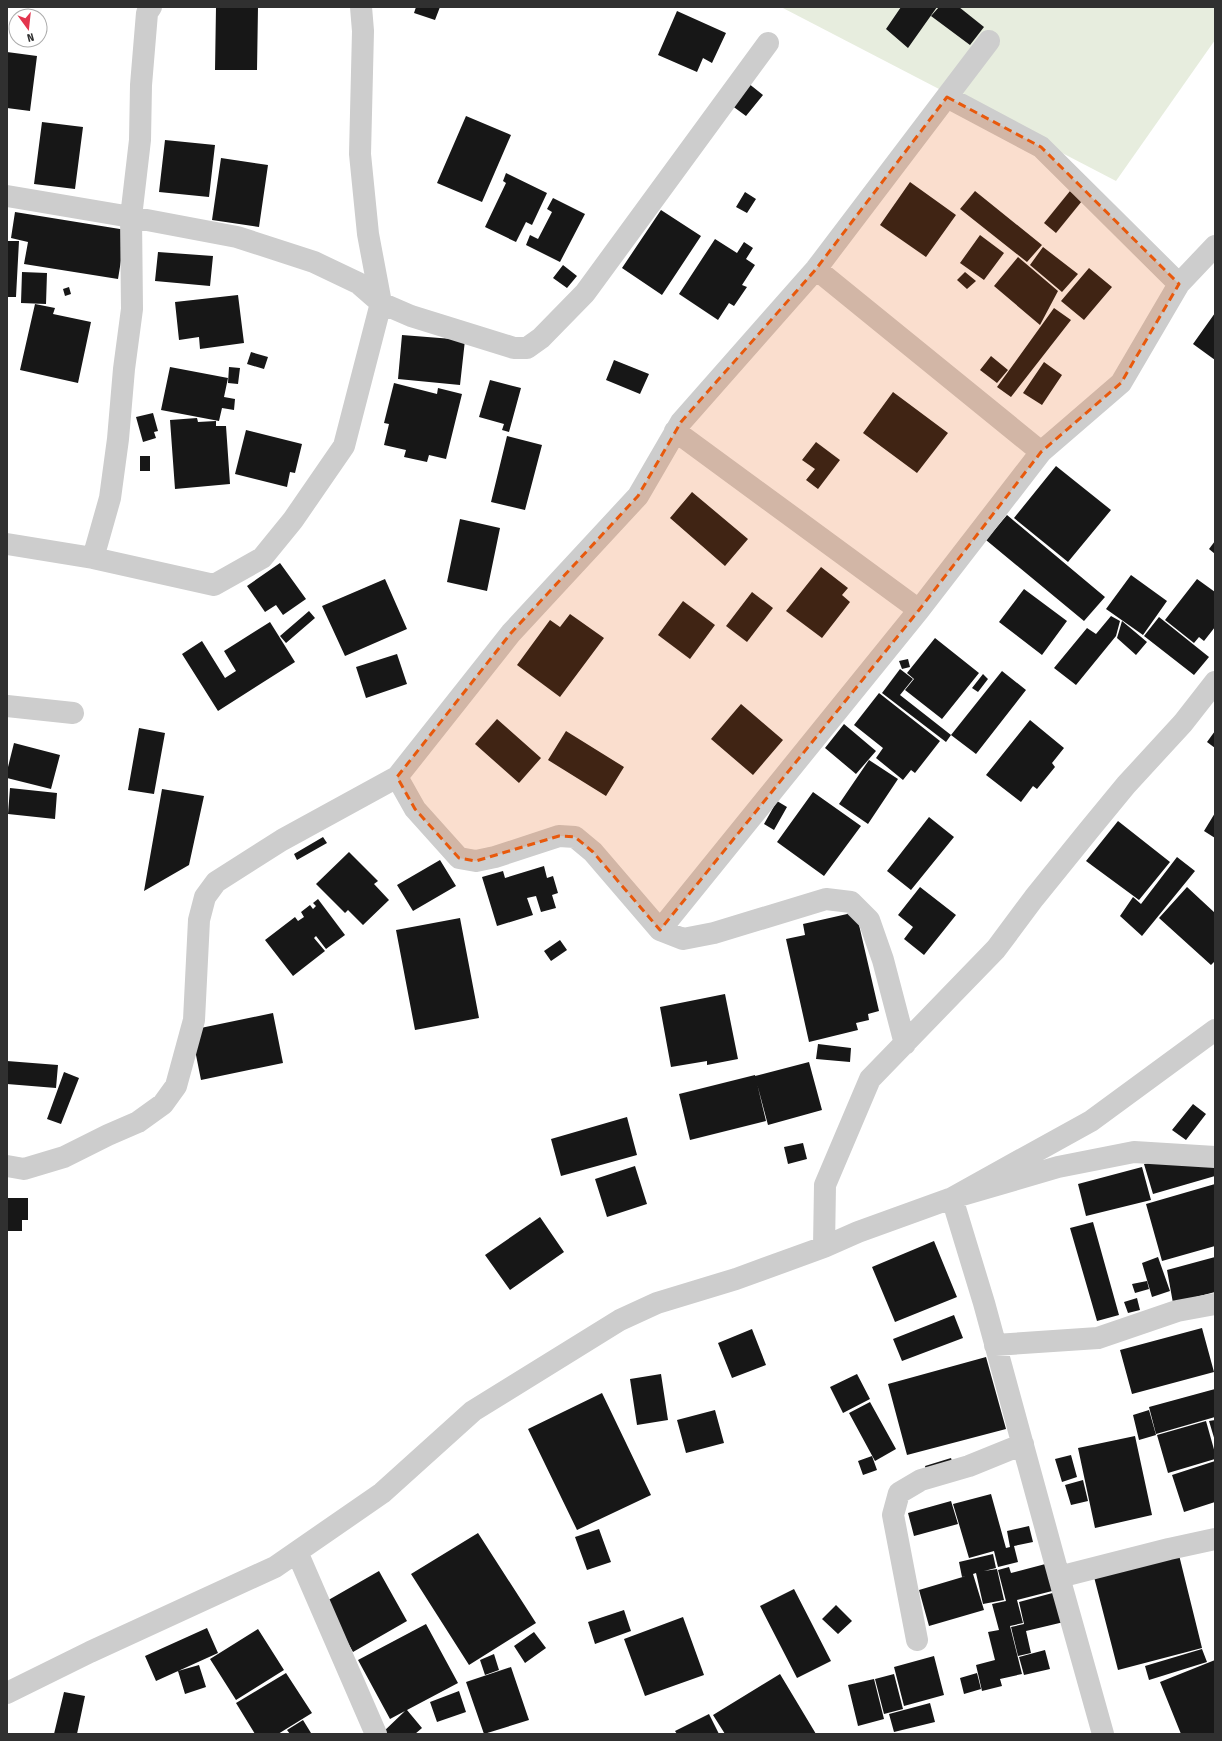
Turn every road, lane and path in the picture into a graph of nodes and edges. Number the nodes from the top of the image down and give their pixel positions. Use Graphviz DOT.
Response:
graph roads {
  1 [pos="151,7"];
  2 [pos="362,7"];
  3 [pos="989,41"];
  4 [pos="768,43"];
  5 [pos="946,97"];
  6 [pos="7,196"];
  7 [pos="131,217"];
  8 [pos="1215,246"];
  9 [pos="816,269"];
  10 [pos="1179,284"];
  11 [pos="381,303"];
  12 [pos="675,431"];
  13 [pos="1041,452"];
  14 [pos="7,544"];
  15 [pos="93,558"];
  16 [pos="919,610"];
  17 [pos="1215,682"];
  18 [pos="7,706"];
  19 [pos="73,713"];
  20 [pos="397,777"];
  21 [pos="660,930"];
  22 [pos="1215,1030"];
  23 [pos="905,1044"];
  24 [pos="1215,1157"];
  25 [pos="7,1166"];
  26 [pos="952,1198"];
  27 [pos="824,1247"];
  28 [pos="1215,1304"];
  29 [pos="995,1345"];
  30 [pos="1022,1444"];
  31 [pos="1215,1539"];
  32 [pos="297,1552"];
  33 [pos="1059,1578"];
  34 [pos="917,1640"];
  35 [pos="7,1693"];
  36 [pos="376,1734"];
  37 [pos="1104,1734"];
  1 -- 7 [label="street"];
  2 -- 11 [label="street"];
  3 -- 5 [label="street"];
  4 -- 11 [label="street"];
  5 -- 9 [label="street"];
  5 -- 10 [label="street"];
  6 -- 7 [label="street"];
  7 -- 11 [label="street"];
  7 -- 15 [label="street"];
  8 -- 10 [label="street"];
  9 -- 12 [label="street"];
  9 -- 13 [label="street"];
  10 -- 13 [label="street"];
  11 -- 15 [label="street"];
  12 -- 16 [label="street"];
  12 -- 20 [label="street"];
  13 -- 16 [label="street"];
  14 -- 15 [label="street"];
  16 -- 21 [label="street"];
  17 -- 23 [label="street"];
  18 -- 19 [label="street"];
  20 -- 21 [label="street"];
  20 -- 25 [label="street"];
  21 -- 23 [label="street"];
  22 -- 26 [label="street"];
  23 -- 27 [label="street"];
  24 -- 26 [label="street"];
  26 -- 27 [label="street"];
  26 -- 29 [label="street"];
  27 -- 32 [label="street"];
  28 -- 29 [label="street"];
  29 -- 30 [label="street"];
  30 -- 33 [label="street"];
  30 -- 34 [label="street"];
  31 -- 33 [label="street"];
  32 -- 35 [label="street"];
  32 -- 36 [label="street"];
  33 -- 37 [label="street"];
}
